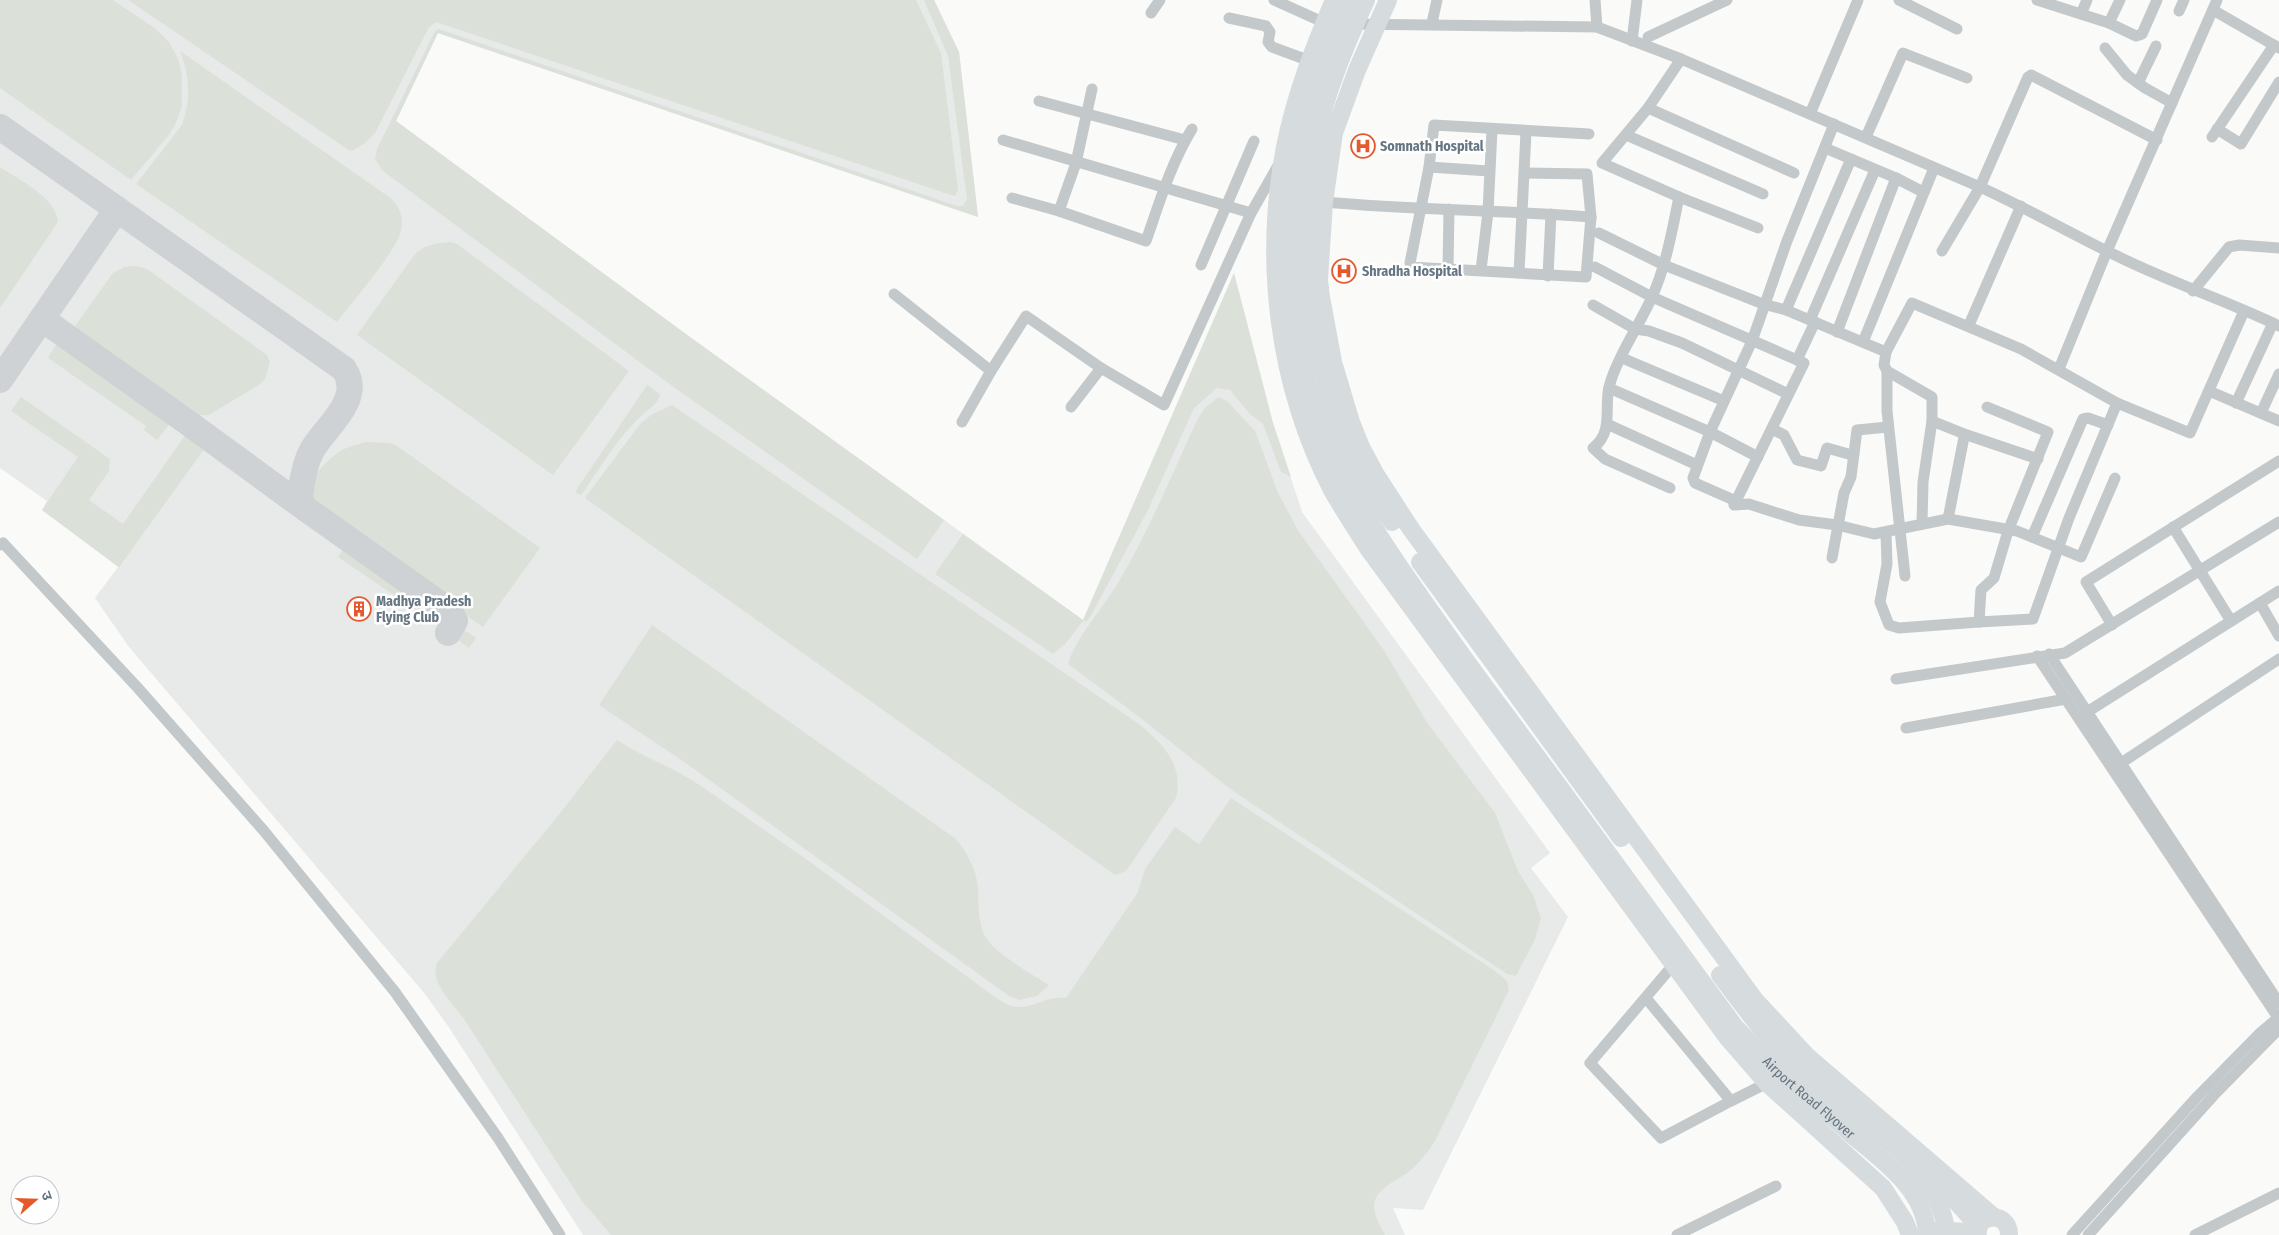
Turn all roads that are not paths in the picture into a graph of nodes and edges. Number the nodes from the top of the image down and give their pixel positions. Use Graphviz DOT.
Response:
graph roads {
  1 [pos="1160,0"];
  2 [pos="1274,0"];
  3 [pos="1334,0"];
  4 [pos="1349,0"];
  5 [pos="1366,0"];
  6 [pos="1388,0"];
  7 [pos="1437,0"];
  8 [pos="1595,0"];
  9 [pos="1637,0"];
  10 [pos="1727,0"];
  11 [pos="1858,0"];
  12 [pos="1899,0"];
  13 [pos="2037,0"];
  14 [pos="2087,0"];
  15 [pos="2120,0"];
  16 [pos="2158,0"];
  17 [pos="2184,0"];
  18 [pos="2215,5"];
  19 [pos="2179,11"];
  20 [pos="1151,13"];
  21 [pos="2082,14"];
  22 [pos="1229,18"];
  23 [pos="1340,23"];
  24 [pos="1432,23"];
  25 [pos="2109,23"];
  26 [pos="1377,24"];
  27 [pos="1598,27"];
  28 [pos="1957,29"];
  29 [pos="1648,37"];
  30 [pos="1632,41"];
  31 [pos="2156,46"];
  32 [pos="2276,47"];
  33 [pos="2106,48"];
  34 [pos="1682,59"];
  35 [pos="1310,61"];
  36 [pos="1967,78"];
  37 [pos="2279,82"];
  38 [pos="2138,83"];
  39 [pos="1092,89"];
  40 [pos="1039,101"];
  41 [pos="2172,103"];
  42 [pos="1648,108"];
  43 [pos="1085,112"];
  44 [pos="1810,114"];
  45 [pos="1834,124"];
  46 [pos="1192,129"];
  47 [pos="1492,130"];
  48 [pos="1526,132"];
  49 [pos="1589,134"];
  50 [pos="1626,135"];
  51 [pos="1866,137"];
  52 [pos="1003,140"];
  53 [pos="1185,140"];
  54 [pos="2157,140"];
  55 [pos="1254,141"];
  56 [pos="1825,148"];
  57 [pos="1283,159"];
  58 [pos="1851,159"];
  59 [pos="1076,163"];
  60 [pos="1429,167"];
  61 [pos="1934,168"];
  62 [pos="1490,170"];
  63 [pos="1875,170"];
  64 [pos="1526,173"];
  65 [pos="1794,173"];
  66 [pos="1896,178"];
  67 [pos="1166,186"];
  68 [pos="1980,186"];
  69 [pos="1923,192"];
  70 [pos="1763,194"];
  71 [pos="1679,197"];
  72 [pos="1012,198"];
  73 [pos="1324,202"];
  74 [pos="1225,205"];
  75 [pos="2021,206"];
  76 [pos="1420,209"];
  77 [pos="1449,209"];
  78 [pos="1059,211"];
  79 [pos="1488,212"];
  80 [pos="1522,212"];
  81 [pos="1251,213"];
  82 [pos="1551,214"];
  83 [pos="1592,217"];
  84 [pos="1758,228"];
  85 [pos="1599,233"];
  86 [pos="2279,248"];
  87 [pos="1942,251"];
  88 [pos="2107,251"];
  89 [pos="1201,265"];
  90 [pos="1664,265"];
  91 [pos="1596,267"];
  92 [pos="1448,270"];
  93 [pos="1481,270"];
  94 [pos="1519,273"];
  95 [pos="1548,276"];
  96 [pos="2192,290"];
  97 [pos="894,294"];
  98 [pos="1652,297"];
  99 [pos="1763,304"];
  100 [pos="1593,305"];
  101 [pos="1786,310"];
  102 [pos="2244,312"];
  103 [pos="1813,321"];
  104 [pos="1969,325"];
  105 [pos="2276,325"];
  106 [pos="1635,329"];
  107 [pos="1838,332"];
  108 [pos="1752,341"];
  109 [pos="1863,342"];
  110 [pos="1886,352"];
  111 [pos="1622,358"];
  112 [pos="1797,360"];
  113 [pos="1101,368"];
  114 [pos="2060,369"];
  115 [pos="1739,370"];
  116 [pos="991,371"];
  117 [pos="1887,371"];
  118 [pos="2279,374"];
  119 [pos="1609,388"];
  120 [pos="2209,390"];
  121 [pos="1788,394"];
  122 [pos="1724,402"];
  123 [pos="2118,403"];
  124 [pos="2236,403"];
  125 [pos="1072,407"];
  126 [pos="1987,407"];
  127 [pos="2261,413"];
  128 [pos="1932,421"];
  129 [pos="2279,421"];
  130 [pos="962,422"];
  131 [pos="1607,424"];
  132 [pos="2108,425"];
  133 [pos="1888,427"];
  134 [pos="1772,429"];
  135 [pos="1710,432"];
  136 [pos="1967,435"];
  137 [pos="1852,455"];
  138 [pos="1758,457"];
  139 [pos="2038,459"];
  140 [pos="2279,461"];
  141 [pos="1697,465"];
  142 [pos="2115,478"];
  143 [pos="1670,488"];
  144 [pos="1736,501"];
  145 [pos="1948,519"];
  146 [pos="2279,522"];
  147 [pos="1922,524"];
  148 [pos="1837,525"];
  149 [pos="2173,526"];
  150 [pos="1901,530"];
  151 [pos="2008,531"];
  152 [pos="1886,533"];
  153 [pos="2032,537"];
  154 [pos="0,545"];
  155 [pos="2058,547"];
  156 [pos="1832,558"];
  157 [pos="2201,571"];
  158 [pos="1905,576"];
  159 [pos="2279,591"];
  160 [pos="2260,603"];
  161 [pos="2230,621"];
  162 [pos="1979,622"];
  163 [pos="2276,624"];
  164 [pos="2112,625"];
  165 [pos="2279,636"];
  166 [pos="2049,654"];
  167 [pos="2037,656"];
  168 [pos="2279,659"];
  169 [pos="1896,680"];
  170 [pos="2066,699"];
  171 [pos="2087,712"];
  172 [pos="1906,728"];
  173 [pos="2121,764"];
  174 [pos="1679,964"];
  175 [pos="1719,964"];
  176 [pos="1646,998"];
  177 [pos="2279,1003"];
  178 [pos="2279,1021"];
  179 [pos="1767,1083"];
  180 [pos="1731,1101"];
  181 [pos="1935,1167"];
  182 [pos="1776,1186"];
  183 [pos="2279,1193"];
  184 [pos="2007,1228"];
  185 [pos="1979,1231"];
  186 [pos="1910,1232"];
  187 [pos="560,1235"];
  188 [pos="1677,1235"];
  189 [pos="1927,1235"];
  190 [pos="1947,1235"];
  191 [pos="2072,1235"];
  192 [pos="2088,1235"];
  193 [pos="2195,1235"];
  1 -- 20 [label="street"];
  2 -- 23 [label="street"];
  3 -- 23 [label="main road"];
  4 -- 23 [label="main road"];
  5 -- 23 [label="main road"];
  6 -- 26 [label="main road"];
  7 -- 24 [label="street"];
  8 -- 27 [label="street"];
  9 -- 30 [label="street"];
  10 -- 29 [label="street"];
  11 -- 44 [label="street"];
  12 -- 28 [label="street"];
  13 -- 21 [label="street"];
  14 -- 21 [label="street"];
  15 -- 25 [label="street"];
  16 -- 25 [label="street"];
  17 -- 19 [label="street"];
  18 -- 32 [label="street"];
  18 -- 41 [label="street"];
  21 -- 25 [label="street"];
  22 -- 35 [label="street"];
  23 -- 26 [label="street"];
  23 -- 35 [label="main road"];
  23 -- 174 [label="main road"];
  23 -- 175 [label="main road"];
  24 -- 26 [label="street"];
  24 -- 27 [label="street"];
  26 -- 73 [label="main road"];
  27 -- 30 [label="street"];
  30 -- 34 [label="street"];
  31 -- 38 [label="street"];
  32 -- 37 [label="street"];
  33 -- 38 [label="street"];
  34 -- 42 [label="street"];
  34 -- 44 [label="street"];
  35 -- 57 [label="main road"];
  36 -- 51 [label="street"];
  38 -- 41 [label="street"];
  39 -- 43 [label="street"];
  40 -- 43 [label="street"];
  41 -- 54 [label="street"];
  42 -- 50 [label="street"];
  42 -- 65 [label="street"];
  43 -- 53 [label="street"];
  43 -- 59 [label="street"];
  44 -- 45 [label="street"];
  45 -- 51 [label="street"];
  45 -- 56 [label="street"];
  46 -- 53 [label="street"];
  47 -- 48 [label="street"];
  47 -- 60 [label="street"];
  47 -- 62 [label="street"];
  48 -- 49 [label="street"];
  48 -- 64 [label="street"];
  50 -- 70 [label="street"];
  50 -- 71 [label="street"];
  51 -- 61 [label="street"];
  52 -- 59 [label="street"];
  53 -- 67 [label="street"];
  54 -- 68 [label="street"];
  54 -- 88 [label="street"];
  55 -- 74 [label="street"];
  56 -- 58 [label="street"];
  56 -- 99 [label="street"];
  57 -- 81 [label="street"];
  57 -- 174 [label="main road"];
  58 -- 63 [label="street"];
  58 -- 101 [label="street"];
  59 -- 67 [label="street"];
  59 -- 78 [label="street"];
  60 -- 62 [label="street"];
  60 -- 76 [label="street"];
  61 -- 68 [label="street"];
  61 -- 69 [label="street"];
  62 -- 79 [label="street"];
  63 -- 66 [label="street"];
  63 -- 103 [label="street"];
  64 -- 80 [label="street"];
  64 -- 83 [label="street"];
  66 -- 69 [label="street"];
  66 -- 107 [label="street"];
  67 -- 74 [label="street"];
  67 -- 78 [label="street"];
  68 -- 75 [label="street"];
  68 -- 87 [label="street"];
  69 -- 109 [label="street"];
  71 -- 84 [label="street"];
  71 -- 90 [label="street"];
  72 -- 78 [label="street"];
  73 -- 76 [label="street"];
  73 -- 175 [label="main road"];
  74 -- 81 [label="street"];
  74 -- 89 [label="street"];
  75 -- 88 [label="street"];
  75 -- 104 [label="street"];
  76 -- 77 [label="street"];
  76 -- 92 [label="street"];
  77 -- 79 [label="street"];
  77 -- 92 [label="street"];
  79 -- 80 [label="street"];
  79 -- 93 [label="street"];
  80 -- 82 [label="street"];
  80 -- 94 [label="street"];
  81 -- 113 [label="street"];
  82 -- 83 [label="street"];
  82 -- 95 [label="street"];
  83 -- 95 [label="street"];
  85 -- 90 [label="street"];
  86 -- 96 [label="street"];
  88 -- 96 [label="street"];
  88 -- 114 [label="street"];
  90 -- 98 [label="street"];
  90 -- 99 [label="street"];
  91 -- 98 [label="street"];
  92 -- 93 [label="street"];
  93 -- 94 [label="street"];
  94 -- 95 [label="street"];
  96 -- 102 [label="street"];
  97 -- 116 [label="street"];
  98 -- 106 [label="street"];
  98 -- 108 [label="street"];
  99 -- 101 [label="street"];
  99 -- 108 [label="street"];
  100 -- 106 [label="street"];
  101 -- 103 [label="street"];
  102 -- 105 [label="street"];
  102 -- 120 [label="street"];
  103 -- 107 [label="street"];
  103 -- 112 [label="street"];
  104 -- 110 [label="street"];
  104 -- 114 [label="street"];
  105 -- 124 [label="street"];
  106 -- 111 [label="street"];
  106 -- 115 [label="street"];
  107 -- 109 [label="street"];
  108 -- 112 [label="street"];
  108 -- 115 [label="street"];
  109 -- 110 [label="street"];
  110 -- 117 [label="street"];
  111 -- 119 [label="street"];
  111 -- 122 [label="street"];
  112 -- 121 [label="street"];
  113 -- 116 [label="street"];
  113 -- 125 [label="street"];
  114 -- 123 [label="street"];
  115 -- 121 [label="street"];
  115 -- 122 [label="street"];
  116 -- 130 [label="street"];
  117 -- 128 [label="street"];
  117 -- 133 [label="street"];
  118 -- 127 [label="street"];
  119 -- 131 [label="street"];
  119 -- 135 [label="street"];
  120 -- 123 [label="street"];
  120 -- 124 [label="street"];
  121 -- 134 [label="street"];
  122 -- 135 [label="street"];
  123 -- 132 [label="street"];
  124 -- 127 [label="street"];
  126 -- 139 [label="street"];
  127 -- 129 [label="street"];
  128 -- 136 [label="street"];
  128 -- 147 [label="street"];
  131 -- 141 [label="street"];
  131 -- 143 [label="street"];
  132 -- 153 [label="street"];
  132 -- 155 [label="street"];
  133 -- 137 [label="street"];
  133 -- 150 [label="street"];
  134 -- 137 [label="street"];
  134 -- 138 [label="street"];
  135 -- 138 [label="street"];
  135 -- 141 [label="street"];
  136 -- 139 [label="street"];
  136 -- 145 [label="street"];
  137 -- 148 [label="street"];
  138 -- 144 [label="street"];
  139 -- 151 [label="street"];
  140 -- 149 [label="street"];
  141 -- 144 [label="street"];
  142 -- 155 [label="street"];
  144 -- 148 [label="street"];
  145 -- 147 [label="street"];
  145 -- 151 [label="street"];
  146 -- 157 [label="street"];
  147 -- 150 [label="street"];
  148 -- 152 [label="street"];
  148 -- 156 [label="street"];
  149 -- 157 [label="street"];
  149 -- 164 [label="street"];
  150 -- 152 [label="street"];
  150 -- 158 [label="street"];
  151 -- 153 [label="street"];
  151 -- 162 [label="street"];
  152 -- 162 [label="street"];
  153 -- 155 [label="street"];
  154 -- 187 [label="street"];
  155 -- 162 [label="street"];
  157 -- 161 [label="street"];
  157 -- 164 [label="street"];
  159 -- 160 [label="street"];
  160 -- 161 [label="street"];
  160 -- 163 [label="street"];
  161 -- 171 [label="street"];
  163 -- 165 [label="street"];
  164 -- 166 [label="street"];
  166 -- 167 [label="street"];
  166 -- 171 [label="street"];
  167 -- 169 [label="street"];
  167 -- 170 [label="street"];
  168 -- 173 [label="street"];
  170 -- 172 [label="street"];
  170 -- 178 [label="street"];
  171 -- 173 [label="street"];
  173 -- 177 [label="street"];
  174 -- 176 [label="street"];
  174 -- 179 [label="main road"];
  174 -- 189 [label="main road, Airport Road Flyover"];
  175 -- 181 [label="main road"];
  175 -- 190 [label="main road, Airport Road Flyover"];
  176 -- 180 [label="street"];
  176 -- 180 [label="street"];
  178 -- 191 [label="street"];
  178 -- 192 [label="street"];
  179 -- 180 [label="street"];
  179 -- 186 [label="main road"];
  181 -- 184 [label="main road"];
  181 -- 185 [label="main road"];
  182 -- 188 [label="street"];
  183 -- 193 [label="street"];
  184 -- 185 [label="main road"];
  185 -- 186 [label="main road"];
}
